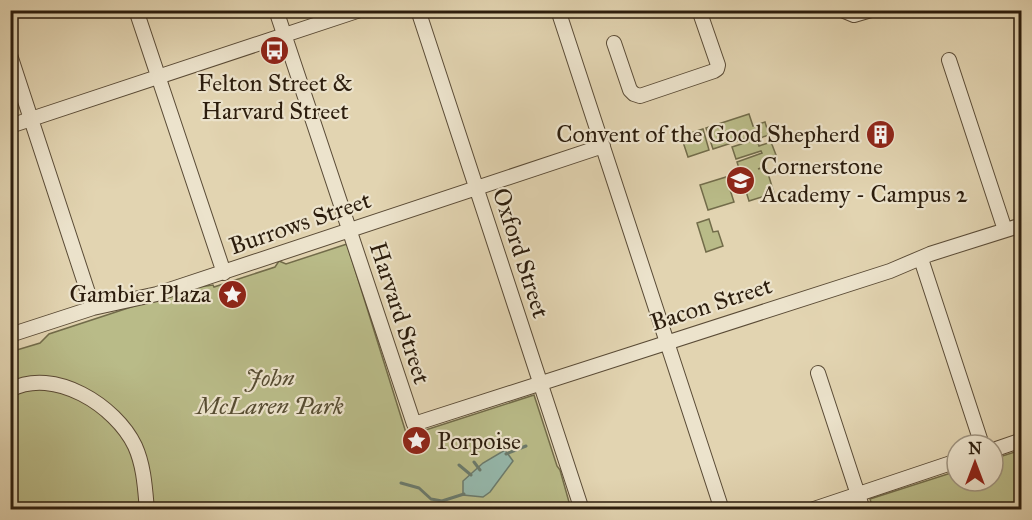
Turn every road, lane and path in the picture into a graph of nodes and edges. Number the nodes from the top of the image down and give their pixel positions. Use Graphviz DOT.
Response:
graph roads {
  1 [pos="136,10"];
  2 [pos="276,10"];
  3 [pos="360,10"];
  4 [pos="418,10"];
  5 [pos="558,10"];
  6 [pos="699,10"];
  7 [pos="871,10"];
  8 [pos="844,11"];
  9 [pos="284,36"];
  10 [pos="614,44"];
  11 [pos="10,55"];
  12 [pos="949,60"];
  13 [pos="158,77"];
  14 [pos="31,119"];
  15 [pos="10,126"];
  16 [pos="603,146"];
  17 [pos="476,188"];
  18 [pos="1022,225"];
  19 [pos="1005,230"];
  20 [pos="349,231"];
  21 [pos="921,259"];
  22 [pos="224,273"];
  23 [pos="93,308"];
  24 [pos="10,336"];
  25 [pos="667,342"];
  26 [pos="818,374"];
  27 [pos="540,383"];
  28 [pos="10,390"];
  29 [pos="414,424"];
  30 [pos="978,433"];
  31 [pos="1022,440"];
  32 [pos="1005,446"];
  33 [pos="945,465"];
  34 [pos="858,494"];
  35 [pos="147,510"];
  36 [pos="582,510"];
  37 [pos="722,510"];
  38 [pos="811,510"];
  39 [pos="863,510"];
  1 -- 13 [label="street"];
  2 -- 9 [label="street, Harvard Street"];
  3 -- 9 [label="street"];
  4 -- 17 [label="street, Oxford Street"];
  5 -- 16 [label="street"];
  6 -- 10 [label="street"];
  7 -- 8 [label="street"];
  9 -- 13 [label="street"];
  9 -- 20 [label="street, Harvard Street"];
  11 -- 14 [label="street"];
  12 -- 19 [label="street"];
  13 -- 14 [label="street"];
  13 -- 22 [label="street"];
  14 -- 15 [label="street"];
  14 -- 23 [label="street"];
  16 -- 17 [label="street, Burrows Street"];
  16 -- 25 [label="street"];
  17 -- 20 [label="street, Burrows Street"];
  17 -- 27 [label="street, Oxford Street"];
  18 -- 19 [label="street, Bacon Street"];
  19 -- 21 [label="street, Bacon Street"];
  20 -- 22 [label="street, Burrows Street"];
  20 -- 29 [label="street, Harvard Street"];
  21 -- 25 [label="street, Bacon Street"];
  21 -- 30 [label="street"];
  22 -- 23 [label="street, Burrows Street"];
  23 -- 24 [label="street, Burrows Street"];
  25 -- 27 [label="street, Bacon Street"];
  25 -- 37 [label="street"];
  26 -- 34 [label="street"];
  27 -- 29 [label="street, Bacon Street"];
  27 -- 36 [label="street, Oxford Street"];
  28 -- 35 [label="street"];
  31 -- 32 [label="street"];
  33 -- 34 [label="street"];
  34 -- 38 [label="street"];
  34 -- 39 [label="street"];
}
